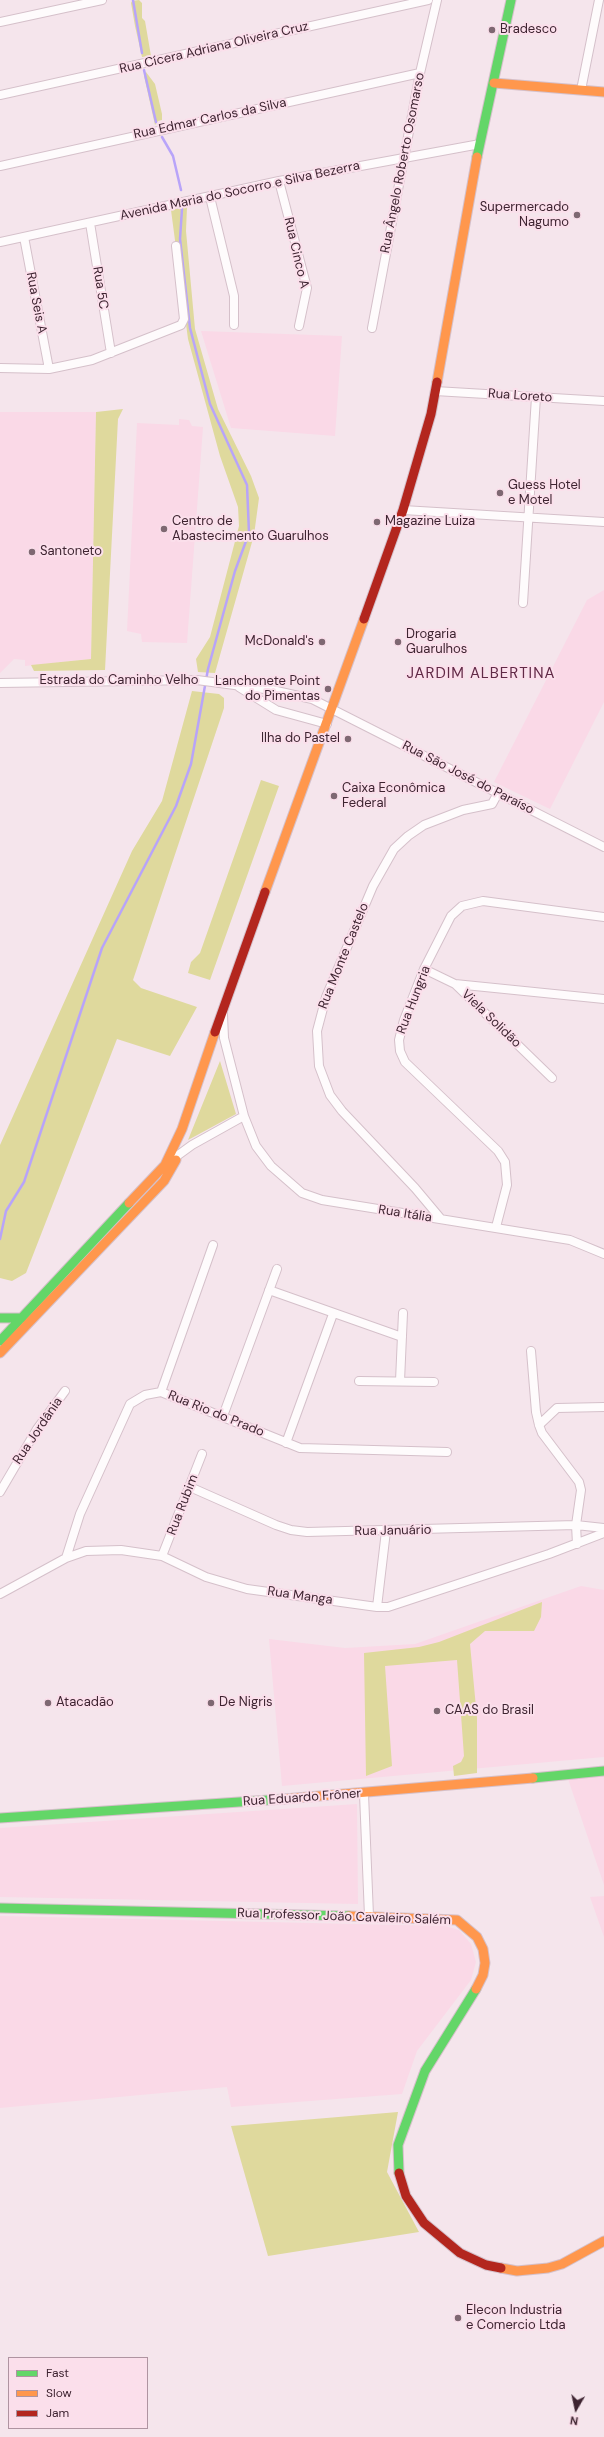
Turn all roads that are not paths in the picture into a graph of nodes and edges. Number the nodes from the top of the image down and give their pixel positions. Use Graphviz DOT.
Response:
graph roads {
  1 [pos="102,0"];
  2 [pos="428,0"];
  3 [pos="437,0"];
  4 [pos="511,0"];
  5 [pos="599,0"];
  6 [pos="0,22"];
  7 [pos="420,73"];
  8 [pos="494,83"];
  9 [pos="581,90"];
  10 [pos="604,92"];
  11 [pos="0,95"];
  12 [pos="480,144"];
  13 [pos="404,157"];
  14 [pos="0,166"];
  15 [pos="278,181"];
  16 [pos="210,197"];
  17 [pos="90,223"];
  18 [pos="24,237"];
  19 [pos="0,242"];
  20 [pos="176,246"];
  21 [pos="234,325"];
  22 [pos="299,326"];
  23 [pos="372,328"];
  24 [pos="110,352"];
  25 [pos="0,368"];
  26 [pos="49,369"];
  27 [pos="435,391"];
  28 [pos="536,397"];
  29 [pos="604,401"];
  30 [pos="404,510"];
  31 [pos="528,517"];
  32 [pos="604,522"];
  33 [pos="523,603"];
  34 [pos="0,683"];
  35 [pos="237,686"];
  36 [pos="332,708"];
  37 [pos="327,724"];
  38 [pos="498,793"];
  39 [pos="604,847"];
  40 [pos="604,917"];
  41 [pos="424,969"];
  42 [pos="455,984"];
  43 [pos="604,1000"];
  44 [pos="223,1011"];
  45 [pos="552,1078"];
  46 [pos="244,1116"];
  47 [pos="178,1156"];
  48 [pos="165,1165"];
  49 [pos="441,1219"];
  50 [pos="496,1227"];
  51 [pos="213,1244"];
  52 [pos="604,1254"];
  53 [pos="277,1269"];
  54 [pos="269,1290"];
  55 [pos="403,1313"];
  56 [pos="333,1314"];
  57 [pos="0,1318"];
  58 [pos="22,1318"];
  59 [pos="402,1337"];
  60 [pos="0,1341"];
  61 [pos="532,1351"];
  62 [pos="0,1353"];
  63 [pos="359,1381"];
  64 [pos="400,1381"];
  65 [pos="434,1382"];
  66 [pos="65,1391"];
  67 [pos="161,1392"];
  68 [pos="604,1407"];
  69 [pos="223,1416"];
  70 [pos="540,1425"];
  71 [pos="286,1443"];
  72 [pos="447,1452"];
  73 [pos="202,1454"];
  74 [pos="190,1487"];
  75 [pos="0,1492"];
  76 [pos="576,1525"];
  77 [pos="604,1528"];
  78 [pos="386,1531"];
  79 [pos="604,1533"];
  80 [pos="577,1544"];
  81 [pos="162,1556"];
  82 [pos="66,1558"];
  83 [pos="0,1594"];
  84 [pos="377,1607"];
  85 [pos="604,1771"];
  86 [pos="364,1794"];
  87 [pos="0,1818"];
  88 [pos="0,1908"];
  89 [pos="369,1916"];
  90 [pos="604,2241"];
  1 -- 6 [label="street"];
  2 -- 11 [label="street, Rua Cícera Adriana Oliveira Cruz"];
  3 -- 7 [label="street, Rua Ângelo Roberto Osomarso"];
  4 -- 8 [label="main road"];
  5 -- 9 [label="street"];
  7 -- 13 [label="street, Rua Ângelo Roberto Osomarso"];
  7 -- 14 [label="street, Rua Edmar Carlos da Silva"];
  8 -- 9 [label="main road"];
  8 -- 12 [label="main road"];
  9 -- 10 [label="main road"];
  12 -- 13 [label="street, Avenida Maria do Socorro e Silva Bezerra"];
  12 -- 27 [label="main road"];
  13 -- 15 [label="street, Avenida Maria do Socorro e Silva Bezerra"];
  13 -- 23 [label="street, Rua Ângelo Roberto Osomarso"];
  15 -- 16 [label="street, Avenida Maria do Socorro e Silva Bezerra"];
  15 -- 22 [label="street, Rua Cinco A"];
  16 -- 17 [label="street, Avenida Maria do Socorro e Silva Bezerra"];
  16 -- 21 [label="street"];
  17 -- 18 [label="street, Avenida Maria do Socorro e Silva Bezerra"];
  17 -- 24 [label="street, Rua 5C"];
  18 -- 19 [label="street, Avenida Maria do Socorro e Silva Bezerra"];
  18 -- 26 [label="street, Rua Seis A"];
  20 -- 24 [label="street"];
  24 -- 26 [label="street"];
  25 -- 26 [label="street"];
  27 -- 28 [label="street, Rua Loreto"];
  27 -- 30 [label="main road"];
  28 -- 29 [label="street, Rua Loreto"];
  28 -- 31 [label="street"];
  30 -- 31 [label="street"];
  30 -- 36 [label="main road"];
  31 -- 32 [label="street"];
  31 -- 33 [label="street"];
  34 -- 35 [label="street, Estrada do Caminho Velho"];
  35 -- 36 [label="street, Estrada do Caminho Velho"];
  35 -- 37 [label="street, Estrada do Caminho Velho"];
  36 -- 37 [label="main road"];
  36 -- 38 [label="street, Rua São José do Paraíso"];
  37 -- 44 [label="main road"];
  38 -- 39 [label="street, Rua São José do Paraíso"];
  38 -- 49 [label="street, Rua Monte Castelo"];
  40 -- 41 [label="street, Rua Hungria"];
  41 -- 42 [label="street, Viela Solidão"];
  41 -- 50 [label="street, Rua Hungria"];
  42 -- 43 [label="street"];
  42 -- 45 [label="street, Viela Solidão"];
  44 -- 46 [label="street, Rua Itália"];
  44 -- 47 [label="main road"];
  44 -- 48 [label="main road"];
  46 -- 47 [label="street"];
  46 -- 49 [label="street, Rua Itália"];
  47 -- 48 [label="street"];
  47 -- 62 [label="main road"];
  48 -- 58 [label="main road"];
  49 -- 50 [label="street, Rua Itália"];
  50 -- 52 [label="street, Rua Itália"];
  51 -- 67 [label="street"];
  53 -- 54 [label="street"];
  54 -- 56 [label="street"];
  54 -- 69 [label="street"];
  55 -- 59 [label="street"];
  56 -- 59 [label="street"];
  56 -- 71 [label="street"];
  57 -- 58 [label="main road"];
  58 -- 60 [label="main road"];
  59 -- 64 [label="street"];
  61 -- 70 [label="street"];
  63 -- 64 [label="street"];
  64 -- 65 [label="street"];
  66 -- 75 [label="street, Rua Jordânia"];
  67 -- 69 [label="street, Rua Rio do Prado"];
  67 -- 82 [label="street, Rua Rio do Prado"];
  68 -- 70 [label="street"];
  69 -- 71 [label="street, Rua Rio do Prado"];
  70 -- 76 [label="street"];
  71 -- 72 [label="street, Rua Rio do Prado"];
  73 -- 74 [label="street, Rua Rubim"];
  74 -- 78 [label="street, Rua Januário"];
  74 -- 81 [label="street, Rua Rubim"];
  76 -- 77 [label="street, Rua Januário"];
  76 -- 78 [label="street, Rua Januário"];
  76 -- 80 [label="street"];
  78 -- 84 [label="street"];
  79 -- 80 [label="street, Rua Manga"];
  80 -- 84 [label="street, Rua Manga"];
  81 -- 82 [label="street, Rua Manga"];
  81 -- 84 [label="street, Rua Manga"];
  82 -- 83 [label="street, Rua Manga"];
  85 -- 86 [label="main road, Rua Eduardo Frôner"];
  86 -- 87 [label="main road, Rua Eduardo Frôner"];
  86 -- 89 [label="street"];
  88 -- 89 [label="main road, Rua Professor João Cavaleiro Salém"];
  89 -- 90 [label="main road, Rua Professor João Cavaleiro Salém"];
}
